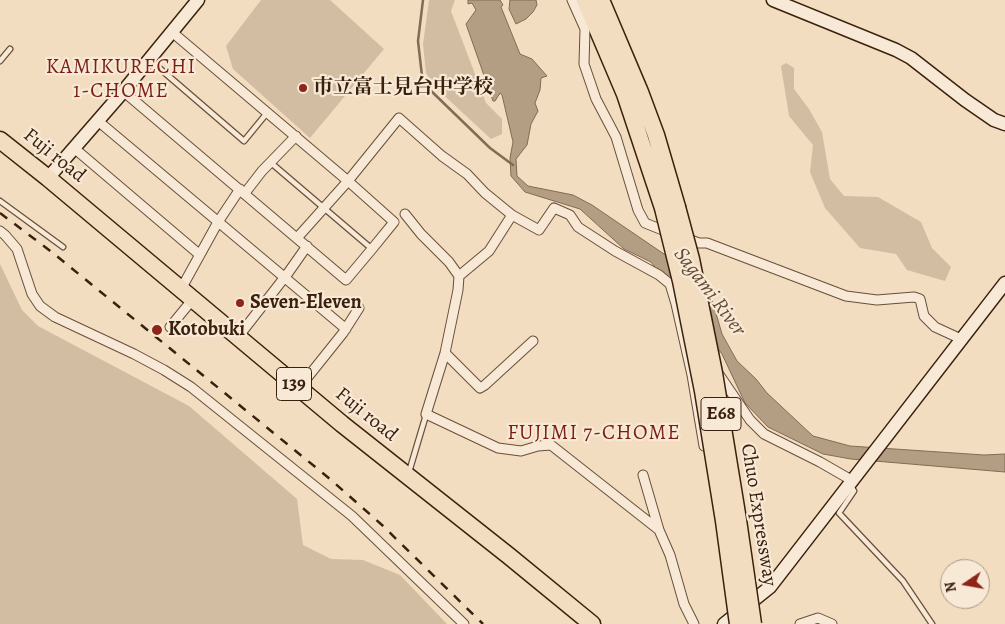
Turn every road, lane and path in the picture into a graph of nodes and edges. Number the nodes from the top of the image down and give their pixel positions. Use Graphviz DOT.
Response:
graph roads {
  1 [pos="198,0"];
  2 [pos="572,0"];
  3 [pos="585,0"];
  4 [pos="601,0"];
  5 [pos="773,0"];
  6 [pos="172,32"];
  7 [pos="10,49"];
  8 [pos="150,60"];
  9 [pos="0,61"];
  10 [pos="123,92"];
  11 [pos="268,113"];
  12 [pos="98,121"];
  13 [pos="1005,124"];
  14 [pos="296,136"];
  15 [pos="0,140"];
  16 [pos="74,148"];
  17 [pos="270,162"];
  18 [pos="48,178"];
  19 [pos="348,181"];
  20 [pos="243,191"];
  21 [pos="0,201"];
  22 [pos="670,207"];
  23 [pos="324,208"];
  24 [pos="405,214"];
  25 [pos="512,215"];
  26 [pos="218,222"];
  27 [pos="0,231"];
  28 [pos="297,238"];
  29 [pos="307,246"];
  30 [pos="63,247"];
  31 [pos="372,249"];
  32 [pos="200,255"];
  33 [pos="459,276"];
  34 [pos="284,278"];
  35 [pos="1005,283"];
  36 [pos="187,294"];
  37 [pos="676,304"];
  38 [pos="359,308"];
  39 [pos="170,327"];
  40 [pos="346,329"];
  41 [pos="238,337"];
  42 [pos="962,339"];
  43 [pos="533,341"];
  44 [pos="445,352"];
  45 [pos="299,388"];
  46 [pos="426,414"];
  47 [pos="643,475"];
  48 [pos="408,476"];
  49 [pos="851,483"];
  50 [pos="659,530"];
  51 [pos="731,622"];
  52 [pos="464,624"];
  53 [pos="592,624"];
  54 [pos="694,624"];
  55 [pos="753,624"];
  56 [pos="800,624"];
  57 [pos="832,624"];
  58 [pos="932,624"];
  1 -- 6 [label="street"];
  2 -- 42 [label="street"];
  3 -- 22 [label="highway, E68"];
  4 -- 22 [label="highway, E68"];
  5 -- 13 [label="street"];
  6 -- 8 [label="street"];
  6 -- 11 [label="street"];
  7 -- 9 [label="lane"];
  8 -- 10 [label="street"];
  8 -- 11 [label="lane"];
  10 -- 12 [label="street"];
  10 -- 20 [label="street"];
  11 -- 14 [label="street"];
  12 -- 16 [label="street"];
  12 -- 26 [label="street"];
  14 -- 17 [label="street"];
  14 -- 19 [label="street"];
  15 -- 18 [label="highway, Fuji road / 139"];
  16 -- 18 [label="street"];
  16 -- 32 [label="street"];
  17 -- 20 [label="street"];
  17 -- 23 [label="lane"];
  18 -- 36 [label="highway, Fuji road / 139"];
  19 -- 23 [label="street"];
  19 -- 25 [label="street"];
  19 -- 31 [label="street"];
  20 -- 26 [label="street"];
  20 -- 28 [label="street"];
  21 -- 30 [label="lane"];
  22 -- 51 [label="highway, Chuo Expressway / E68, bridge"];
  22 -- 55 [label="highway, Chuo Expressway / E68, bridge"];
  23 -- 28 [label="street"];
  23 -- 31 [label="lane"];
  24 -- 33 [label="street"];
  25 -- 33 [label="street"];
  25 -- 37 [label="street"];
  26 -- 32 [label="street"];
  26 -- 34 [label="street"];
  27 -- 52 [label="street"];
  28 -- 29 [label="street"];
  29 -- 31 [label="street"];
  29 -- 34 [label="street"];
  32 -- 36 [label="street"];
  33 -- 44 [label="street"];
  34 -- 40 [label="street"];
  34 -- 41 [label="street"];
  35 -- 42 [label="street"];
  36 -- 39 [label="street"];
  36 -- 41 [label="highway, Fuji road / 139"];
  37 -- 49 [label="street"];
  37 -- 51 [label="street"];
  38 -- 40 [label="street"];
  40 -- 45 [label="street"];
  41 -- 45 [label="highway, Fuji road / 139"];
  42 -- 49 [label="street"];
  43 -- 44 [label="street"];
  44 -- 46 [label="street"];
  45 -- 48 [label="highway, Fuji road / 139"];
  46 -- 48 [label="lane"];
  46 -- 50 [label="street"];
  47 -- 50 [label="street"];
  48 -- 53 [label="highway, Fuji road / 139"];
  49 -- 51 [label="street"];
  49 -- 58 [label="lane"];
  50 -- 54 [label="street"];
  56 -- 57 [label="street"];
}
